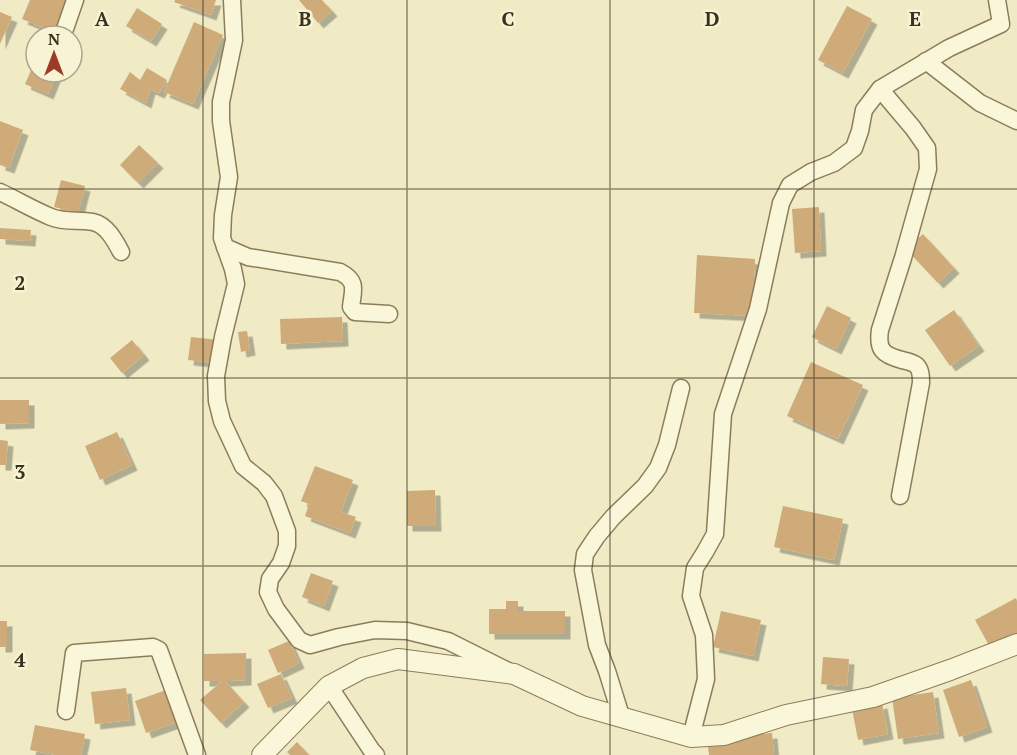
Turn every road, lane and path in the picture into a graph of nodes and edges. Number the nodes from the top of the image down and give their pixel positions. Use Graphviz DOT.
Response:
graph roads {
  1 [pos="75,0"];
  2 [pos="232,0"];
  3 [pos="997,0"];
  4 [pos="67,24"];
  5 [pos="926,61"];
  6 [pos="880,88"];
  7 [pos="1017,121"];
  8 [pos="0,192"];
  9 [pos="225,247"];
  10 [pos="121,252"];
  11 [pos="388,314"];
  12 [pos="681,388"];
  13 [pos="900,496"];
  14 [pos="1017,644"];
  15 [pos="514,674"];
  16 [pos="329,686"];
  17 [pos="66,711"];
  18 [pos="621,716"];
  19 [pos="691,737"];
  20 [pos="197,755"];
  21 [pos="262,755"];
  22 [pos="376,755"];
  1 -- 4 [label="street"];
  2 -- 9 [label="street"];
  3 -- 5 [label="street"];
  5 -- 6 [label="street"];
  5 -- 7 [label="street"];
  6 -- 13 [label="street"];
  6 -- 19 [label="street"];
  8 -- 10 [label="street"];
  9 -- 11 [label="street"];
  9 -- 15 [label="street"];
  12 -- 18 [label="street"];
  14 -- 19 [label="street"];
  15 -- 16 [label="street"];
  15 -- 18 [label="street"];
  16 -- 21 [label="street"];
  16 -- 22 [label="street"];
  17 -- 20 [label="street"];
  18 -- 19 [label="street"];
}
